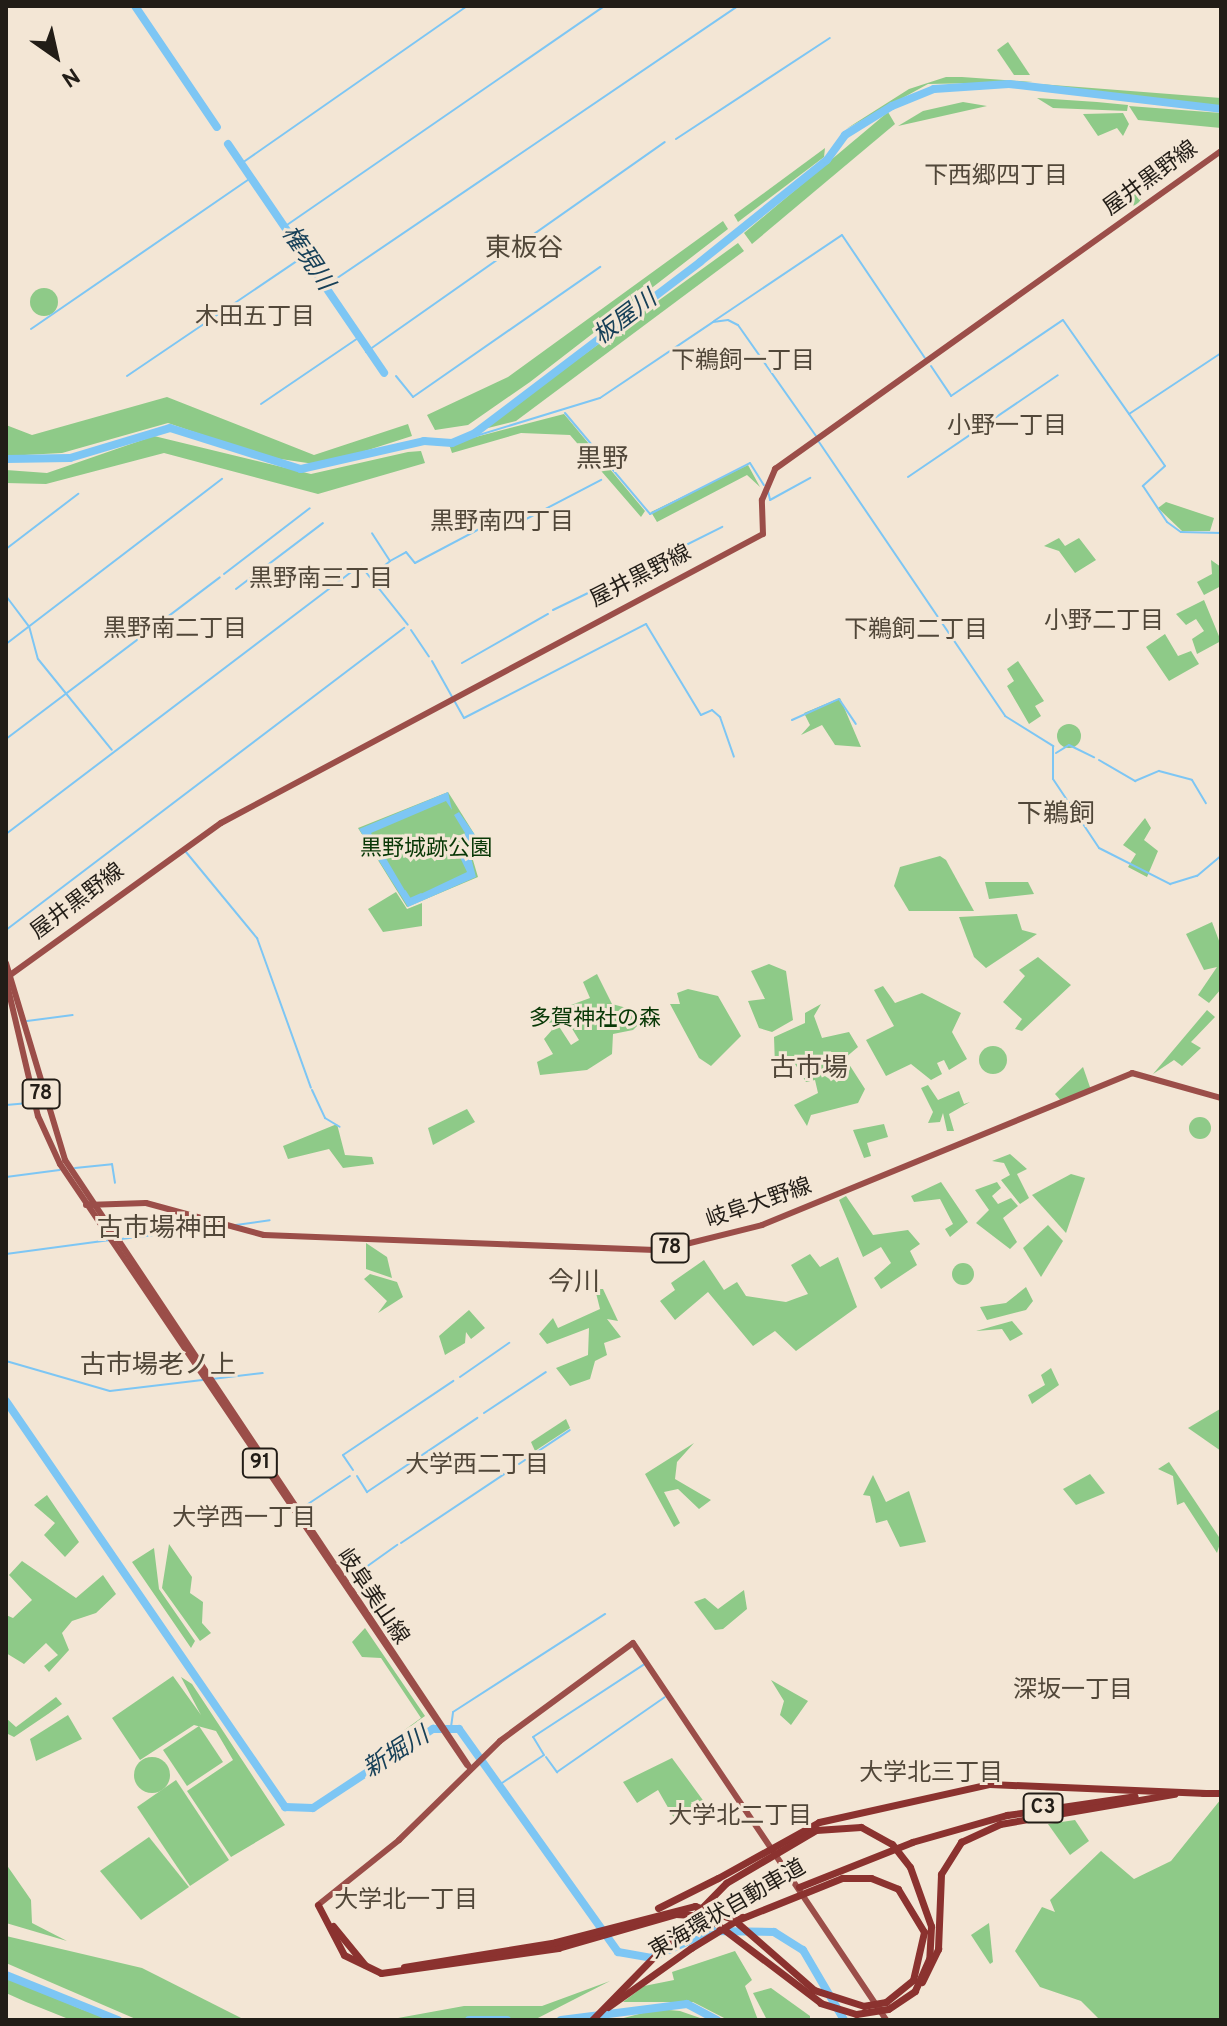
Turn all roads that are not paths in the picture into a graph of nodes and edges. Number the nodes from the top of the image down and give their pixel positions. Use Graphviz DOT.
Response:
graph roads {
  1 [pos="1221,151"];
  2 [pos="6,963"];
  3 [pos="8,978"];
  4 [pos="1221,1098"];
  5 [pos="90,1205"];
  6 [pos="470,1768"];
  7 [pos="1206,1793"];
  8 [pos="1221,1793"];
  9 [pos="1177,1794"];
  10 [pos="318,1905"];
  11 [pos="637,1917"];
  12 [pos="736,1919"];
  13 [pos="612,1929"];
  14 [pos="759,1947"];
  15 [pos="922,1982"];
  16 [pos="592,2020"];
  17 [pos="886,2020"];
  1 -- 3 [label="main road, 屋井黒野線"];
  2 -- 3 [label="main road"];
  3 -- 5 [label="main road, 78"];
  4 -- 5 [label="main road, 岐阜大野線 / 78"];
  5 -- 6 [label="main road, 岐阜美山線 / 91"];
  6 -- 10 [label="main road"];
  6 -- 17 [label="main road"];
  7 -- 8 [label="highway, 東海環状自動車道 / C3"];
  7 -- 9 [label="highway, 東海環状自動車道 / C3, bridge"];
  7 -- 11 [label="highway, bridge"];
  9 -- 12 [label="highway, 東海環状自動車道 / C3, bridge"];
  9 -- 15 [label="highway, bridge"];
  10 -- 13 [label="highway"];
  11 -- 12 [label="highway"];
  11 -- 13 [label="highway"];
  12 -- 14 [label="highway"];
  12 -- 14 [label="highway, bridge"];
  12 -- 16 [label="highway, 東海環状自動車道 / C3, bridge"];
  13 -- 14 [label="highway"];
  14 -- 15 [label="highway, bridge"];
  15 -- 16 [label="highway, bridge"];
}
